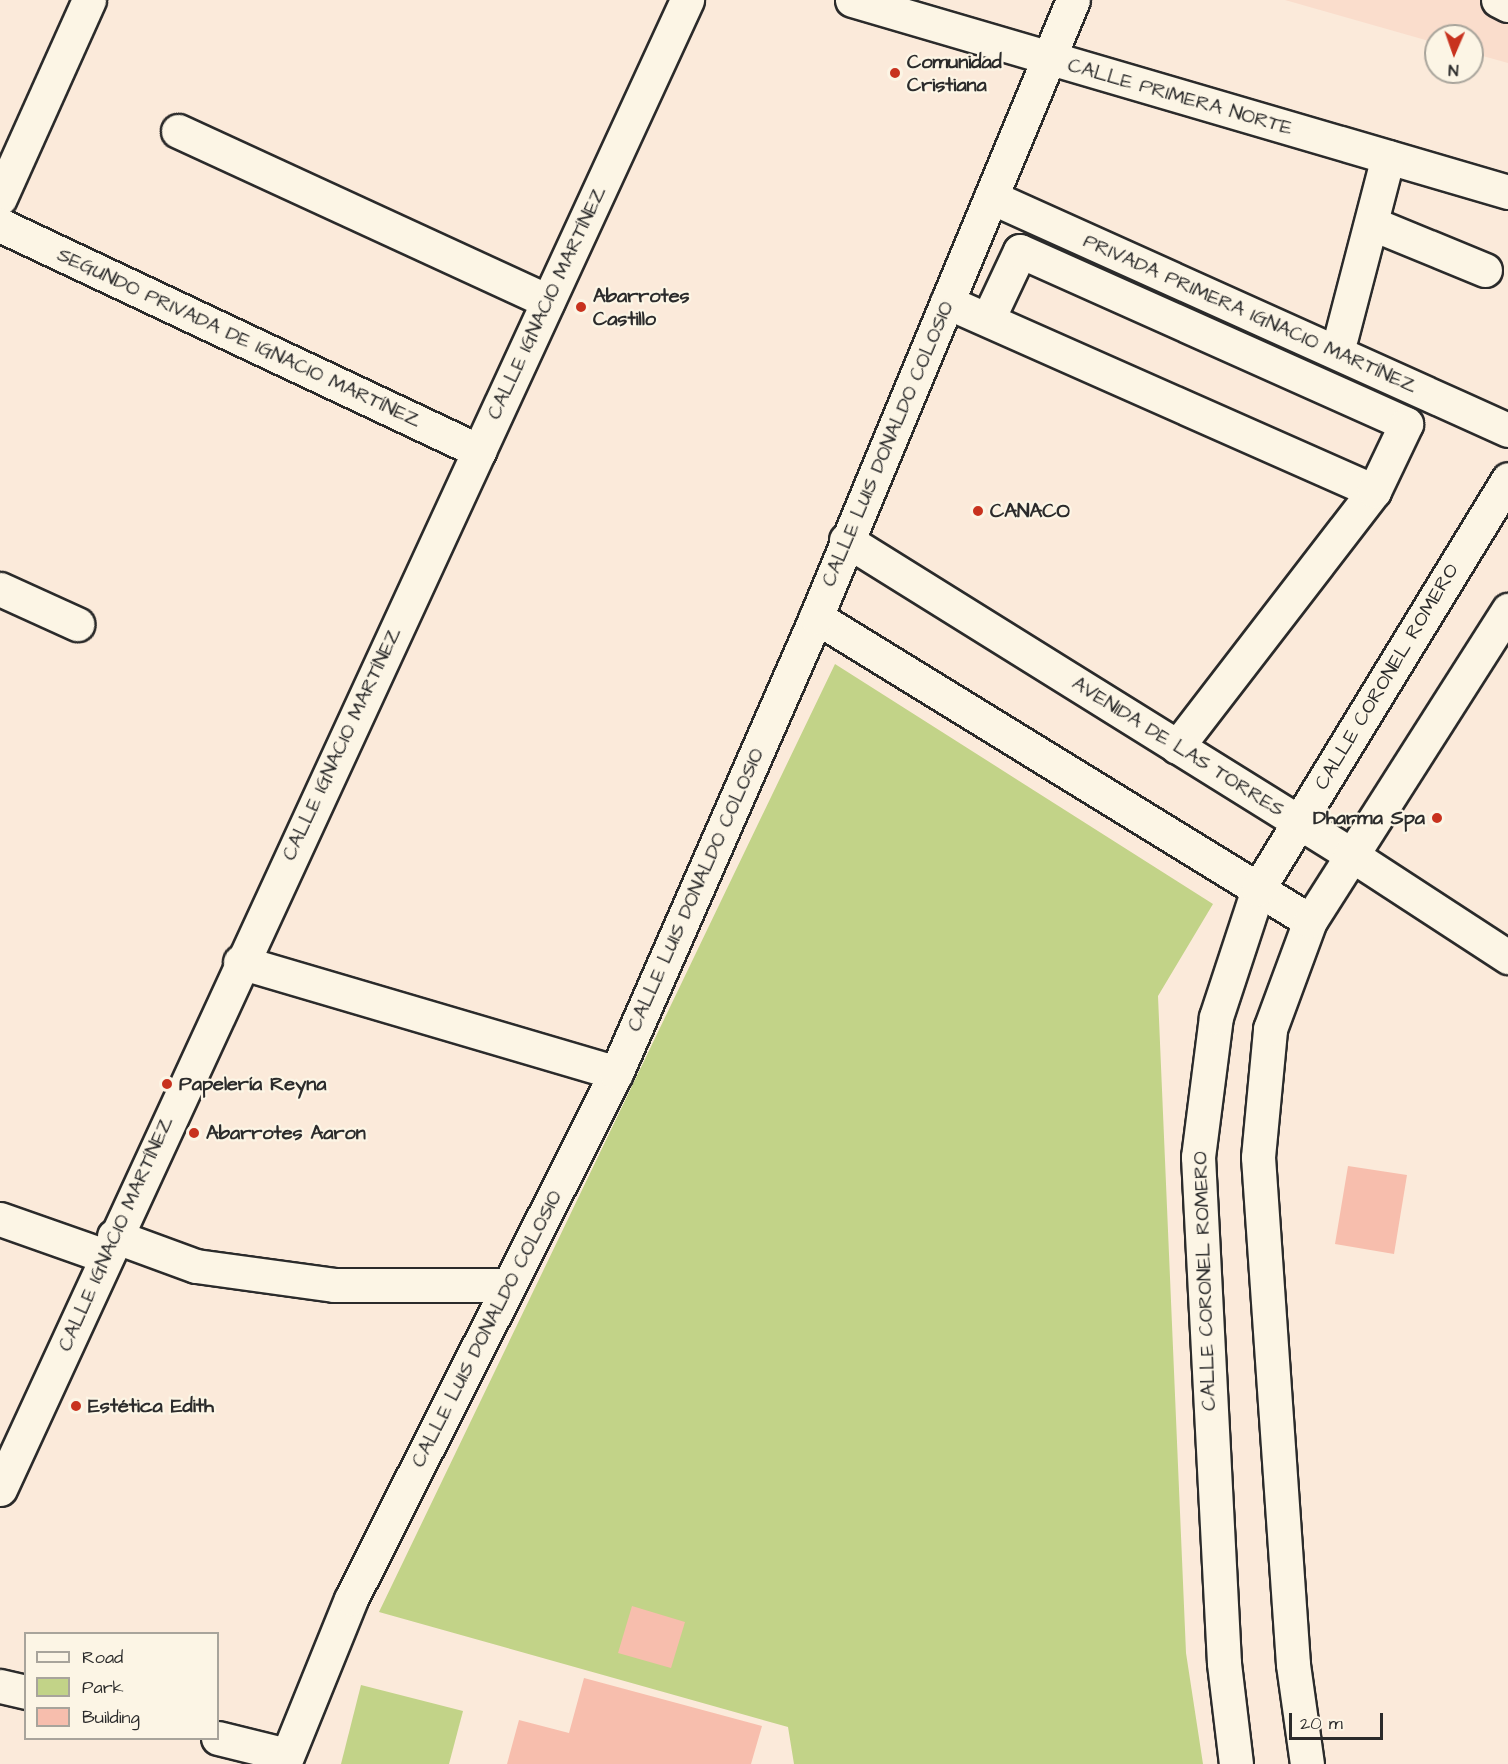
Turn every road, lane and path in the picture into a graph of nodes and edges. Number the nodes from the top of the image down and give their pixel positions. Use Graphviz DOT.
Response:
graph roads {
  1 [pos="89,0"];
  2 [pos="687,0"];
  3 [pos="852,0"];
  4 [pos="1073,0"];
  5 [pos="1498,0"];
  6 [pos="1508,5"];
  7 [pos="1050,59"];
  8 [pos="178,131"];
  9 [pos="1388,158"];
  10 [pos="1508,192"];
  11 [pos="991,197"];
  12 [pos="0,198"];
  13 [pos="1373,224"];
  14 [pos="0,225"];
  15 [pos="1485,270"];
  16 [pos="548,301"];
  17 [pos="947,302"];
  18 [pos="987,319"];
  19 [pos="1341,337"];
  20 [pos="1508,430"];
  21 [pos="479,451"];
  22 [pos="1508,479"];
  23 [pos="1374,491"];
  24 [pos="846,540"];
  25 [pos="0,589"];
  26 [pos="816,617"];
  27 [pos="1506,619"];
  28 [pos="77,624"];
  29 [pos="1177,747"];
  30 [pos="1299,822"];
  31 [pos="1350,854"];
  32 [pos="1258,889"];
  33 [pos="1310,921"];
  34 [pos="1508,957"];
  35 [pos="240,962"];
  36 [pos="615,1073"];
  37 [pos="0,1219"];
  38 [pos="110,1246"];
  39 [pos="508,1285"];
  40 [pos="3,1475"];
  41 [pos="0,1686"];
  42 [pos="24,1692"];
  43 [pos="219,1738"];
  44 [pos="285,1759"];
  45 [pos="1236,1764"];
  46 [pos="1307,1764"];
  1 -- 12 [label="street"];
  2 -- 16 [label="street, CALLE IGNACIO MARTÍNEZ"];
  3 -- 7 [label="street, CALLE PRIMERA NORTE"];
  4 -- 7 [label="street, CALLE LUIS DONALDO COLOSIO"];
  5 -- 6 [label="street"];
  7 -- 9 [label="street, CALLE PRIMERA NORTE"];
  7 -- 11 [label="street, CALLE LUIS DONALDO COLOSIO"];
  8 -- 16 [label="street"];
  9 -- 10 [label="street, CALLE PRIMERA NORTE"];
  9 -- 13 [label="street"];
  11 -- 17 [label="street, CALLE LUIS DONALDO COLOSIO"];
  11 -- 20 [label="street, PRIVADA PRIMERA IGNACIO MARTÍNEZ"];
  13 -- 15 [label="street"];
  13 -- 19 [label="street"];
  14 -- 21 [label="street, SEGUNDO PRIVADA DE IGNACIO MARTÍNEZ"];
  16 -- 21 [label="street, CALLE IGNACIO MARTÍNEZ"];
  17 -- 18 [label="street"];
  17 -- 24 [label="street, CALLE LUIS DONALDO COLOSIO"];
  18 -- 23 [label="street"];
  18 -- 23 [label="street"];
  21 -- 35 [label="street, CALLE IGNACIO MARTÍNEZ"];
  22 -- 30 [label="street, CALLE CORONEL ROMERO"];
  23 -- 29 [label="street"];
  24 -- 26 [label="street, CALLE LUIS DONALDO COLOSIO"];
  24 -- 29 [label="street, AVENIDA DE LAS TORRES"];
  25 -- 28 [label="street"];
  26 -- 32 [label="street"];
  26 -- 36 [label="street, CALLE LUIS DONALDO COLOSIO"];
  27 -- 31 [label="street"];
  29 -- 30 [label="street, AVENIDA DE LAS TORRES"];
  30 -- 31 [label="street, AVENIDA DE LAS TORRES"];
  30 -- 32 [label="street, CALLE CORONEL ROMERO"];
  31 -- 33 [label="street"];
  31 -- 34 [label="street, AVENIDA DE LAS TORRES"];
  32 -- 33 [label="street"];
  32 -- 45 [label="street, CALLE CORONEL ROMERO"];
  33 -- 46 [label="street"];
  35 -- 36 [label="street"];
  35 -- 38 [label="street, CALLE IGNACIO MARTÍNEZ"];
  36 -- 39 [label="street, CALLE LUIS DONALDO COLOSIO"];
  37 -- 38 [label="street"];
  38 -- 39 [label="street"];
  38 -- 40 [label="street, CALLE IGNACIO MARTÍNEZ"];
  39 -- 44 [label="street, CALLE LUIS DONALDO COLOSIO"];
  41 -- 42 [label="street"];
  43 -- 44 [label="street"];
}
